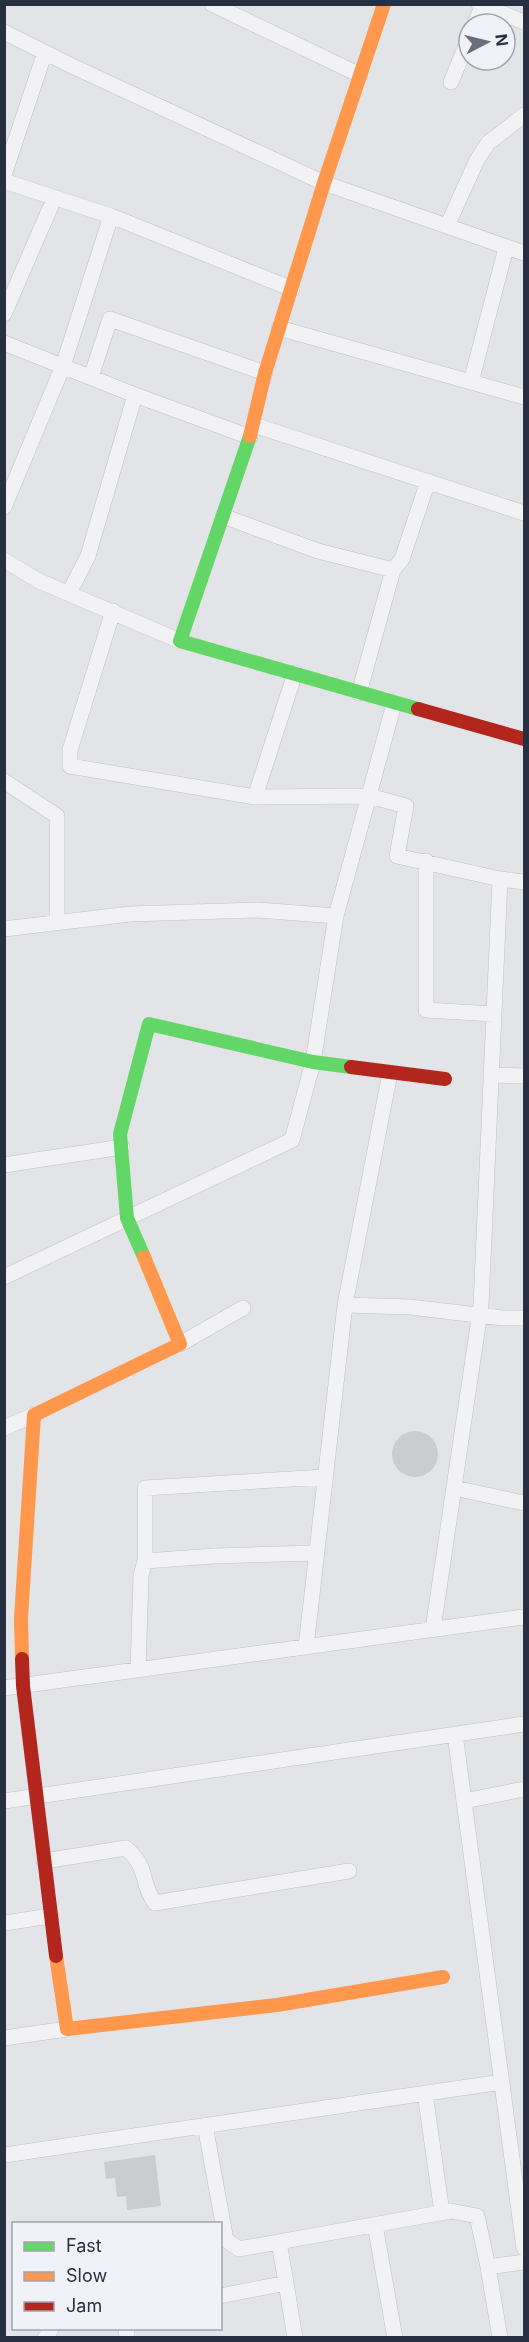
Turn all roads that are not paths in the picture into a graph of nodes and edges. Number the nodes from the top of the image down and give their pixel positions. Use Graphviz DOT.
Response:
graph roads {
  1 [pos="212,4"];
  2 [pos="384,4"];
  3 [pos="481,5"];
  4 [pos="525,22"];
  5 [pos="4,32"];
  6 [pos="45,52"];
  7 [pos="457,67"];
  8 [pos="360,75"];
  9 [pos="451,82"];
  10 [pos="525,115"];
  11 [pos="4,175"];
  12 [pos="4,182"];
  13 [pos="324,183"];
  14 [pos="54,198"];
  15 [pos="111,216"];
  16 [pos="447,226"];
  17 [pos="506,248"];
  18 [pos="525,254"];
  19 [pos="291,289"];
  20 [pos="4,314"];
  21 [pos="279,328"];
  22 [pos="4,343"];
  23 [pos="63,366"];
  24 [pos="265,373"];
  25 [pos="91,377"];
  26 [pos="471,382"];
  27 [pos="135,395"];
  28 [pos="525,398"];
  29 [pos="252,431"];
  30 [pos="428,481"];
  31 [pos="4,507"];
  32 [pos="525,513"];
  33 [pos="223,516"];
  34 [pos="4,560"];
  35 [pos="393,570"];
  36 [pos="69,593"];
  37 [pos="113,611"];
  38 [pos="180,641"];
  39 [pos="295,673"];
  40 [pos="359,693"];
  41 [pos="394,704"];
  42 [pos="525,739"];
  43 [pos="4,781"];
  44 [pos="369,796"];
  45 [pos="255,797"];
  46 [pos="426,861"];
  47 [pos="500,879"];
  48 [pos="525,882"];
  49 [pos="336,916"];
  50 [pos="57,922"];
  51 [pos="4,929"];
  52 [pos="494,1014"];
  53 [pos="313,1062"];
  54 [pos="390,1073"];
  55 [pos="492,1075"];
  56 [pos="525,1076"];
  57 [pos="445,1079"];
  58 [pos="122,1147"];
  59 [pos="4,1165"];
  60 [pos="127,1218"];
  61 [pos="4,1277"];
  62 [pos="345,1305"];
  63 [pos="243,1308"];
  64 [pos="479,1314"];
  65 [pos="525,1318"];
  66 [pos="180,1344"];
  67 [pos="34,1415"];
  68 [pos="4,1428"];
  69 [pos="325,1477"];
  70 [pos="454,1488"];
  71 [pos="525,1503"];
  72 [pos="316,1553"];
  73 [pos="145,1561"];
  74 [pos="525,1617"];
  75 [pos="21,1618"];
  76 [pos="4,1619"];
  77 [pos="433,1629"];
  78 [pos="306,1647"];
  79 [pos="138,1670"];
  80 [pos="23,1686"];
  81 [pos="4,1688"];
  82 [pos="525,1724"];
  83 [pos="455,1734"];
  84 [pos="525,1789"];
  85 [pos="36,1796"];
  86 [pos="4,1801"];
  87 [pos="464,1801"];
  88 [pos="44,1861"];
  89 [pos="349,1872"];
  90 [pos="51,1916"];
  91 [pos="4,1923"];
  92 [pos="443,1977"];
  93 [pos="67,2030"];
  94 [pos="4,2038"];
  95 [pos="502,2082"];
  96 [pos="425,2093"];
  97 [pos="205,2125"];
  98 [pos="4,2155"];
  99 [pos="442,2213"];
  100 [pos="375,2225"];
  101 [pos="279,2242"];
  102 [pos="525,2248"];
  103 [pos="525,2262"];
  104 [pos="488,2267"];
  105 [pos="286,2283"];
  106 [pos="222,2296"];
  107 [pos="295,2337"];
  108 [pos="395,2337"];
  109 [pos="500,2337"];
  1 -- 8 [label="street"];
  2 -- 8 [label="street"];
  3 -- 4 [label="street"];
  5 -- 6 [label="street"];
  6 -- 11 [label="street"];
  6 -- 13 [label="street"];
  7 -- 9 [label="street"];
  8 -- 13 [label="street"];
  10 -- 16 [label="street"];
  12 -- 14 [label="street"];
  13 -- 16 [label="street"];
  13 -- 19 [label="street"];
  14 -- 15 [label="street"];
  14 -- 20 [label="street"];
  15 -- 19 [label="street"];
  15 -- 23 [label="street"];
  16 -- 17 [label="street"];
  17 -- 18 [label="street"];
  17 -- 26 [label="street"];
  19 -- 21 [label="street"];
  21 -- 24 [label="street"];
  21 -- 26 [label="street"];
  22 -- 23 [label="street"];
  23 -- 25 [label="street"];
  23 -- 31 [label="street"];
  24 -- 25 [label="street"];
  24 -- 29 [label="street"];
  25 -- 27 [label="street"];
  26 -- 28 [label="street"];
  27 -- 29 [label="street"];
  27 -- 36 [label="street"];
  29 -- 30 [label="street"];
  29 -- 33 [label="street"];
  30 -- 32 [label="street"];
  30 -- 35 [label="street"];
  33 -- 35 [label="street"];
  33 -- 38 [label="street"];
  34 -- 36 [label="street"];
  35 -- 40 [label="street"];
  36 -- 37 [label="street"];
  37 -- 38 [label="street"];
  37 -- 45 [label="street"];
  38 -- 39 [label="street"];
  39 -- 40 [label="street"];
  39 -- 45 [label="street"];
  40 -- 41 [label="street"];
  41 -- 42 [label="street"];
  41 -- 44 [label="street"];
  43 -- 50 [label="street"];
  44 -- 45 [label="street"];
  44 -- 46 [label="street"];
  44 -- 49 [label="street"];
  46 -- 47 [label="street"];
  46 -- 52 [label="street"];
  47 -- 48 [label="street"];
  47 -- 52 [label="street"];
  49 -- 50 [label="street"];
  49 -- 53 [label="street"];
  50 -- 51 [label="street"];
  52 -- 55 [label="street"];
  53 -- 54 [label="street"];
  53 -- 58 [label="street"];
  53 -- 60 [label="street"];
  54 -- 57 [label="street"];
  54 -- 62 [label="street"];
  55 -- 56 [label="street"];
  55 -- 64 [label="street"];
  58 -- 59 [label="street"];
  58 -- 60 [label="street"];
  60 -- 61 [label="street"];
  60 -- 66 [label="street"];
  62 -- 64 [label="street"];
  62 -- 69 [label="street"];
  63 -- 66 [label="street"];
  64 -- 65 [label="street"];
  64 -- 70 [label="street"];
  66 -- 67 [label="street"];
  67 -- 68 [label="street"];
  67 -- 75 [label="street"];
  69 -- 72 [label="street"];
  69 -- 73 [label="street"];
  70 -- 71 [label="street"];
  70 -- 77 [label="street"];
  72 -- 73 [label="street"];
  72 -- 78 [label="street"];
  73 -- 79 [label="street"];
  74 -- 77 [label="street"];
  75 -- 76 [label="street"];
  75 -- 80 [label="street"];
  77 -- 78 [label="street"];
  78 -- 79 [label="street"];
  79 -- 80 [label="street"];
  80 -- 81 [label="street"];
  80 -- 85 [label="street"];
  82 -- 83 [label="street"];
  83 -- 85 [label="street"];
  83 -- 87 [label="street"];
  84 -- 87 [label="street"];
  85 -- 86 [label="street"];
  85 -- 88 [label="street"];
  87 -- 95 [label="street"];
  88 -- 89 [label="street"];
  88 -- 90 [label="street"];
  90 -- 91 [label="street"];
  90 -- 93 [label="street"];
  92 -- 93 [label="street"];
  93 -- 94 [label="street"];
  95 -- 96 [label="street"];
  95 -- 102 [label="street"];
  96 -- 97 [label="street"];
  96 -- 99 [label="street"];
  97 -- 98 [label="street"];
  97 -- 101 [label="street"];
  99 -- 100 [label="street"];
  99 -- 104 [label="street"];
  100 -- 101 [label="street"];
  100 -- 108 [label="street"];
  101 -- 105 [label="street"];
  103 -- 104 [label="street"];
  104 -- 109 [label="street"];
  105 -- 106 [label="street"];
  105 -- 107 [label="street"];
}
